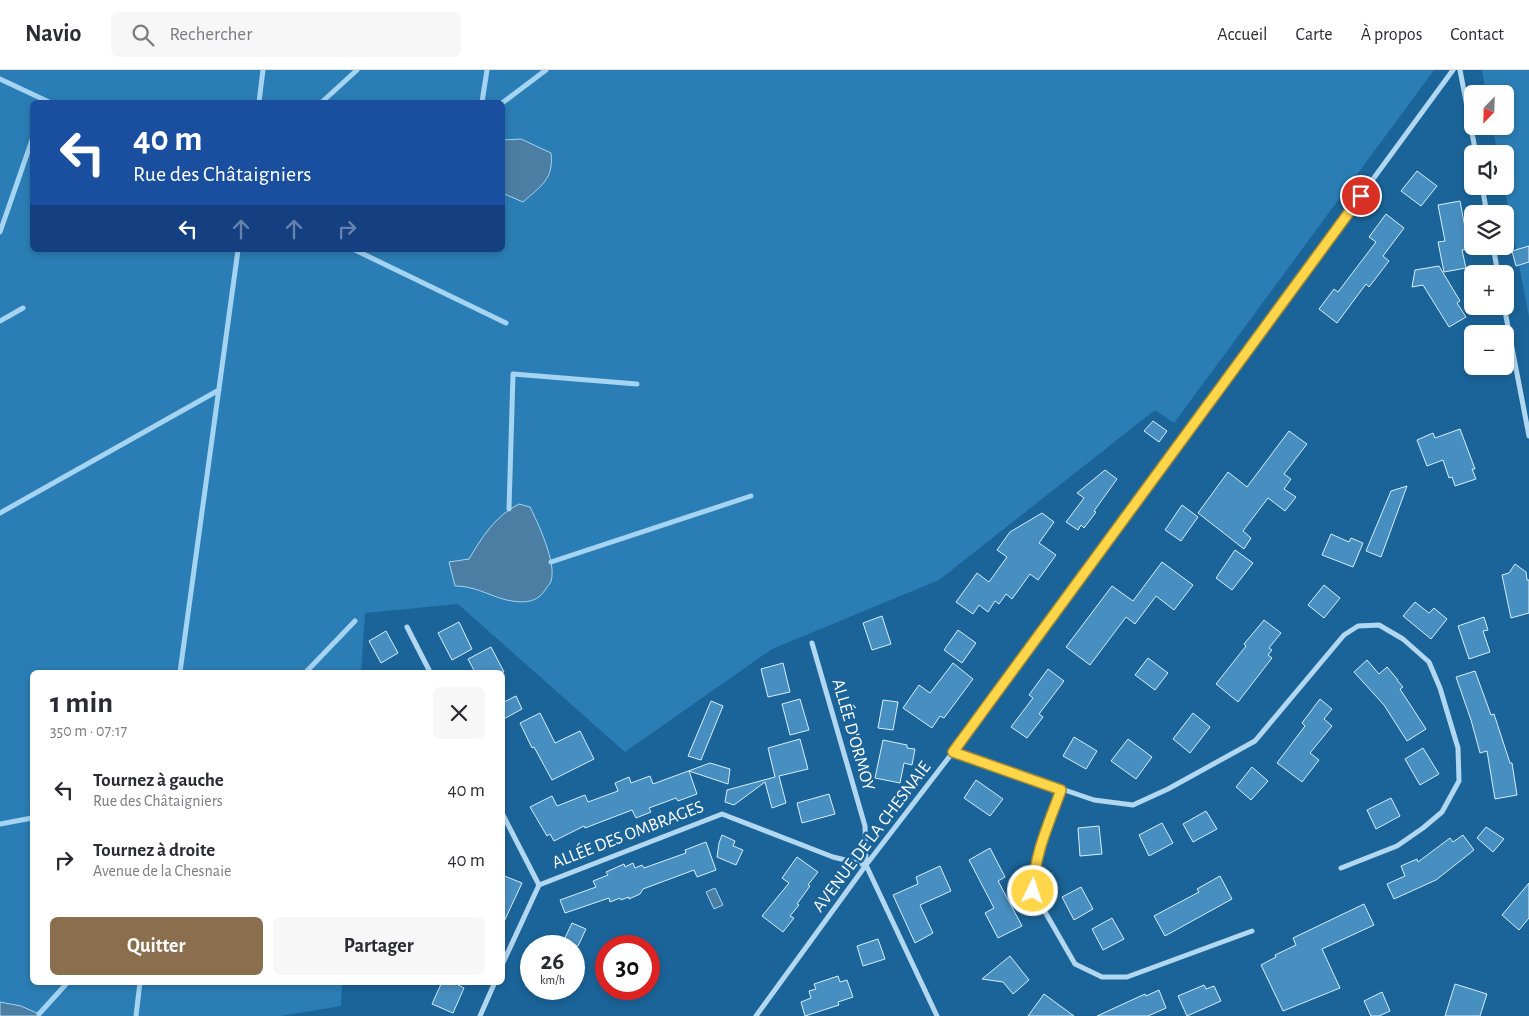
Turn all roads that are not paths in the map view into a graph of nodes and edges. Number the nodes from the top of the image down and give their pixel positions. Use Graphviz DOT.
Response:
graph roads {
  1 [pos="1453,70"];
  2 [pos="1460,70"];
  3 [pos="1474,145"];
  4 [pos="1506,315"];
  5 [pos="1529,436"];
  6 [pos="407,626"];
  7 [pos="812,643"];
  8 [pos="429,670"];
  9 [pos="953,752"];
  10 [pos="1061,790"];
  11 [pos="505,819"];
  12 [pos="866,865"];
  13 [pos="1341,868"];
  14 [pos="539,884"];
  15 [pos="1252,931"];
  16 [pos="505,958"];
  17 [pos="494,985"];
  18 [pos="480,1016"];
  19 [pos="756,1016"];
  20 [pos="937,1016"];
  1 -- 9 [label="street, AVENUE DE LA CHESNAIE"];
  2 -- 3 [label="street"];
  4 -- 5 [label="street"];
  6 -- 8 [label="street"];
  7 -- 12 [label="street, ALLÉE D'ORMOY"];
  9 -- 10 [label="street"];
  9 -- 12 [label="street, AVENUE DE LA CHESNAIE"];
  10 -- 13 [label="street"];
  10 -- 15 [label="street"];
  11 -- 14 [label="street"];
  12 -- 14 [label="street, ALLÉE DES OMBRAGES"];
  12 -- 19 [label="street, AVENUE DE LA CHESNAIE"];
  12 -- 20 [label="street"];
  14 -- 16 [label="street, ALLÉE DES OMBRAGES"];
  17 -- 18 [label="street"];
}
